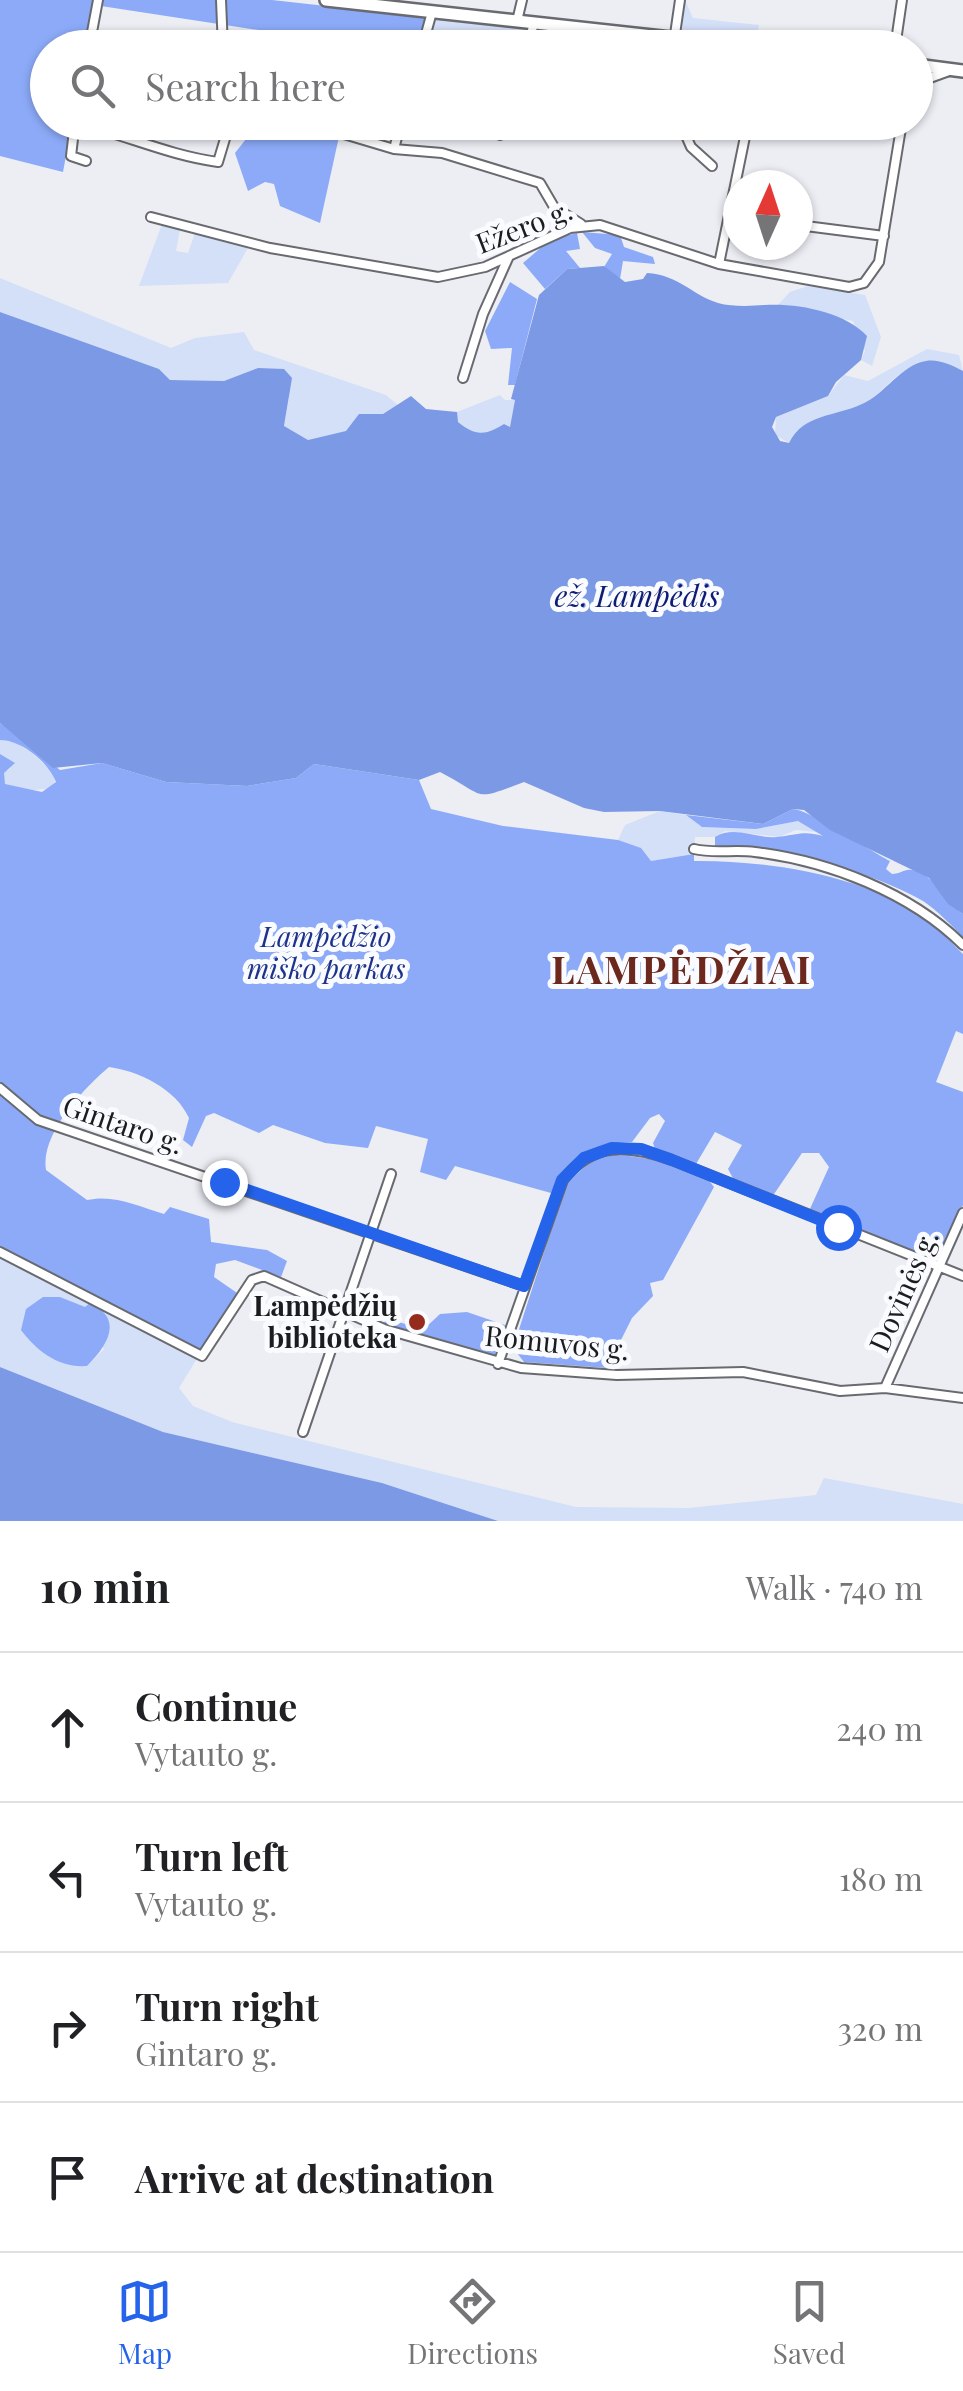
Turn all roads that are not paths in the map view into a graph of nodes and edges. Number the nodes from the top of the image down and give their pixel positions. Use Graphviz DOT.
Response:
graph roads {
  1 [pos="98,0"];
  2 [pos="222,0"];
  3 [pos="326,0"];
  4 [pos="522,0"];
  5 [pos="680,0"];
  6 [pos="902,0"];
  7 [pos="405,4"];
  8 [pos="432,12"];
  9 [pos="517,21"];
  10 [pos="534,23"];
  11 [pos="92,30"];
  12 [pos="223,30"];
  13 [pos="427,30"];
  14 [pos="532,30"];
  15 [pos="583,30"];
  16 [pos="676,30"];
  17 [pos="898,30"];
  18 [pos="933,67"];
  19 [pos="958,70"];
  20 [pos="933,78"];
  21 [pos="73,140"];
  22 [pos="139,140"];
  23 [pos="225,140"];
  24 [pos="364,140"];
  25 [pos="396,140"];
  26 [pos="688,140"];
  27 [pos="745,140"];
  28 [pos="899,140"];
  29 [pos="394,149"];
  30 [pos="86,160"];
  31 [pos="712,166"];
  32 [pos="740,170"];
  33 [pos="151,217"];
  34 [pos="585,226"];
  35 [pos="813,226"];
  36 [pos="884,236"];
  37 [pos="723,250"];
  38 [pos="509,256"];
  39 [pos="719,264"];
  40 [pos="463,378"];
  41 [pos="694,848"];
  42 [pos="963,946"];
  43 [pos="0,1088"];
  44 [pos="391,1174"];
  45 [pos="963,1214"];
  46 [pos="372,1234"];
  47 [pos="0,1252"];
  48 [pos="939,1266"];
  49 [pos="963,1276"];
  50 [pos="524,1286"];
  51 [pos="346,1312"];
  52 [pos="498,1364"];
  53 [pos="885,1388"];
  54 [pos="963,1398"];
  55 [pos="303,1432"];
  1 -- 11 [label="street"];
  2 -- 12 [label="street"];
  3 -- 7 [label="main road"];
  4 -- 9 [label="street"];
  5 -- 16 [label="street"];
  6 -- 17 [label="street"];
  7 -- 8 [label="main road"];
  8 -- 9 [label="main road"];
  8 -- 13 [label="street"];
  9 -- 10 [label="main road"];
  10 -- 14 [label="street"];
  10 -- 15 [label="main road"];
  18 -- 19 [label="main road"];
  19 -- 20 [label="street"];
  21 -- 30 [label="street"];
  22 -- 23 [label="street"];
  24 -- 29 [label="street"];
  25 -- 29 [label="street"];
  26 -- 31 [label="street"];
  27 -- 32 [label="street"];
  28 -- 36 [label="street, Ežero g."];
  29 -- 34 [label="street"];
  33 -- 38 [label="street, Ežero g."];
  34 -- 38 [label="street, Ežero g."];
  34 -- 39 [label="street, Ežero g."];
  35 -- 36 [label="street"];
  36 -- 39 [label="street, Ežero g."];
  37 -- 39 [label="street"];
  38 -- 40 [label="street"];
  41 -- 42 [label="street"];
  43 -- 46 [label="street, Gintaro g."];
  44 -- 46 [label="street"];
  45 -- 48 [label="street, Dovinės g."];
  46 -- 50 [label="street, Gintaro g."];
  46 -- 51 [label="street"];
  47 -- 51 [label="street, Romuvos g."];
  48 -- 49 [label="street"];
  48 -- 50 [label="street"];
  48 -- 53 [label="street, Dovinės g."];
  50 -- 52 [label="street"];
  51 -- 52 [label="street, Romuvos g."];
  51 -- 55 [label="street"];
  52 -- 53 [label="street, Romuvos g."];
  53 -- 54 [label="street, Romuvos g."];
}
